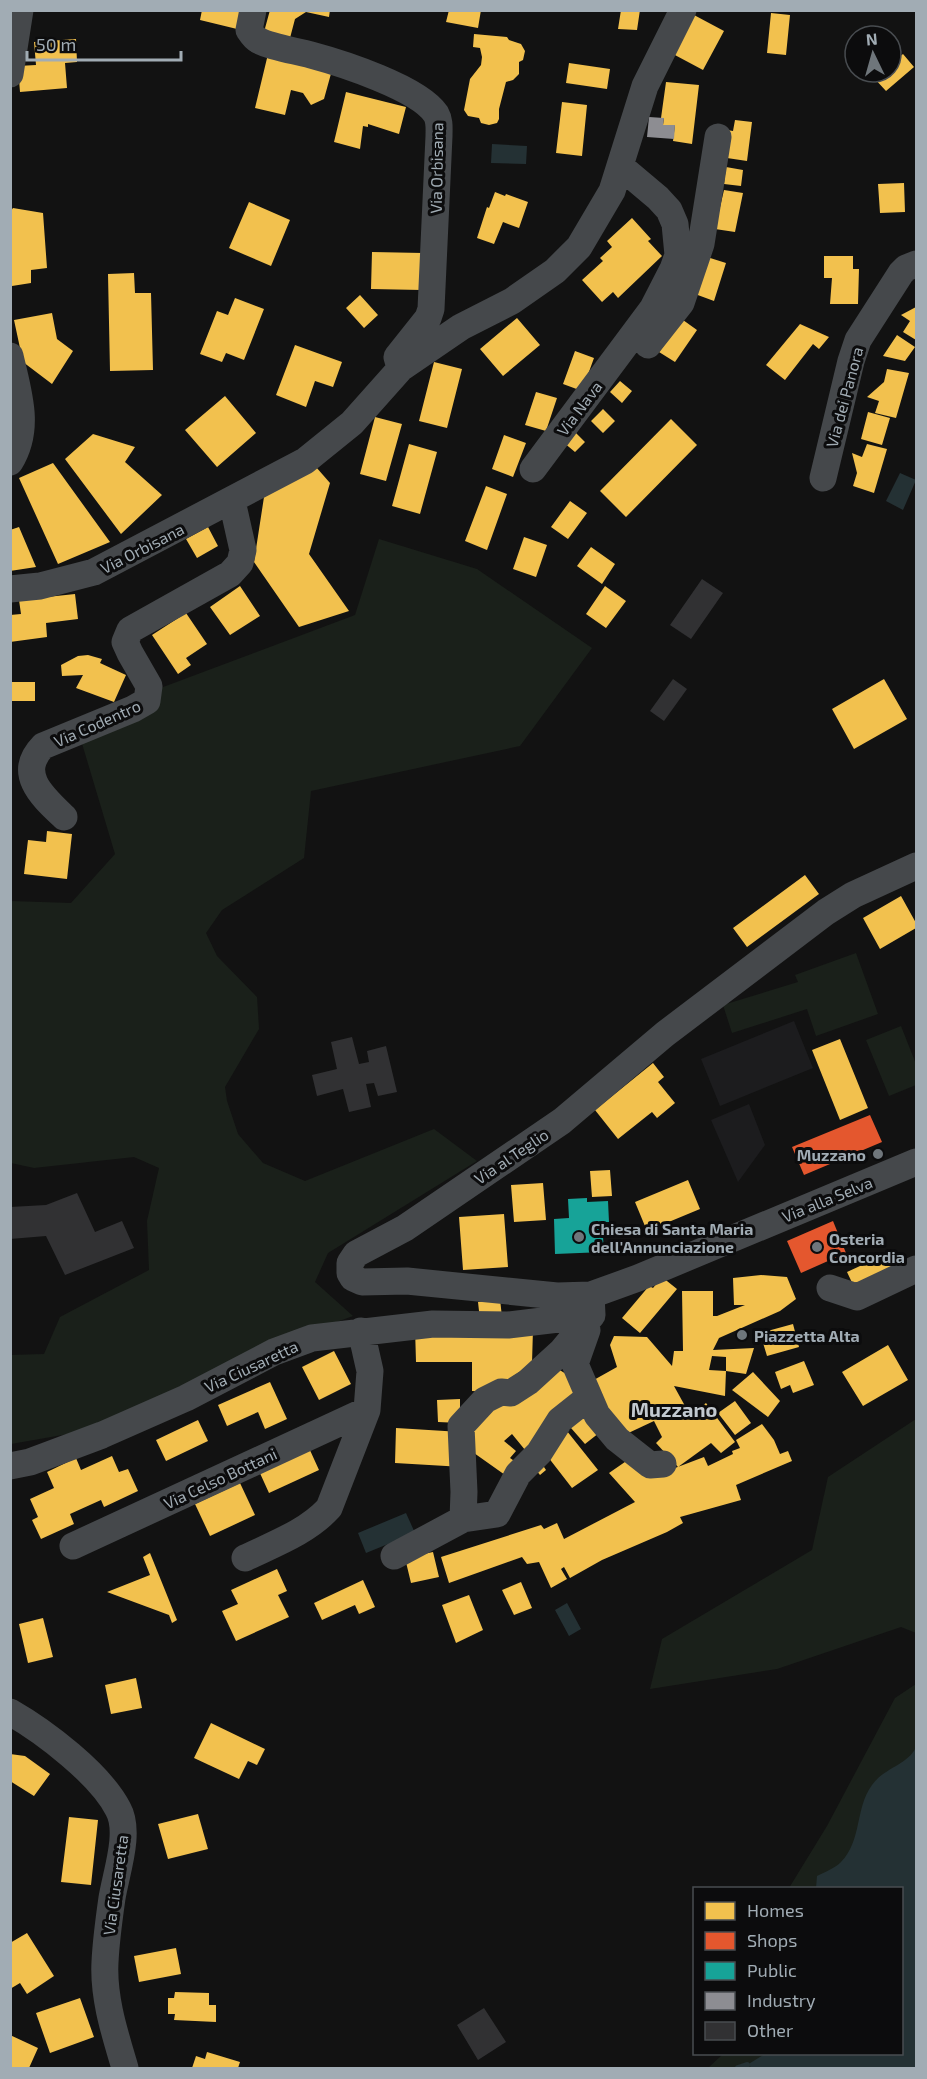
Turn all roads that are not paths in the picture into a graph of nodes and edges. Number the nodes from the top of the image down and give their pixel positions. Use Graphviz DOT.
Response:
graph roads {
  1 [pos="20,10"];
  2 [pos="253,10"];
  3 [pos="682,10"];
  4 [pos="10,74"];
  5 [pos="718,137"];
  6 [pos="620,166"];
  7 [pos="916,264"];
  8 [pos="625,346"];
  9 [pos="10,356"];
  10 [pos="401,368"];
  11 [pos="10,462"];
  12 [pos="533,469"];
  13 [pos="823,478"];
  14 [pos="232,501"];
  15 [pos="10,589"];
  16 [pos="64,817"];
  17 [pos="916,866"];
  18 [pos="916,1162"];
  19 [pos="916,1269"];
  20 [pos="638,1278"];
  21 [pos="830,1288"];
  22 [pos="592,1305"];
  23 [pos="362,1331"];
  24 [pos="589,1397"];
  25 [pos="367,1410"];
  26 [pos="663,1464"];
  27 [pos="10,1466"];
  28 [pos="463,1519"];
  29 [pos="73,1546"];
  30 [pos="394,1556"];
  31 [pos="245,1558"];
  32 [pos="17,1724"];
  33 [pos="125,2068"];
  1 -- 4 [label="street"];
  2 -- 10 [label="street, Via Orbisana"];
  3 -- 6 [label="street, Via Orbisana"];
  5 -- 8 [label="street"];
  6 -- 8 [label="street, Via Nava"];
  6 -- 10 [label="street, Via Orbisana"];
  7 -- 13 [label="street, Via dei Panora"];
  8 -- 12 [label="street, Via Nava"];
  9 -- 11 [label="street"];
  10 -- 14 [label="street, Via Orbisana"];
  14 -- 15 [label="street, Via Orbisana"];
  14 -- 16 [label="street, Via Codentro"];
  17 -- 22 [label="street, Via al Teglio"];
  18 -- 20 [label="street, Via alla Selva"];
  19 -- 21 [label="street"];
  20 -- 22 [label="street, Via al Teglio"];
  22 -- 23 [label="street, Via Ciusaretta"];
  22 -- 24 [label="street"];
  22 -- 28 [label="street"];
  23 -- 25 [label="street"];
  23 -- 27 [label="street, Via Ciusaretta"];
  24 -- 26 [label="street"];
  24 -- 28 [label="street"];
  25 -- 29 [label="street, Via Celso Bottani"];
  25 -- 31 [label="street"];
  28 -- 30 [label="street"];
  32 -- 33 [label="street, Via Ciusaretta"];
}
